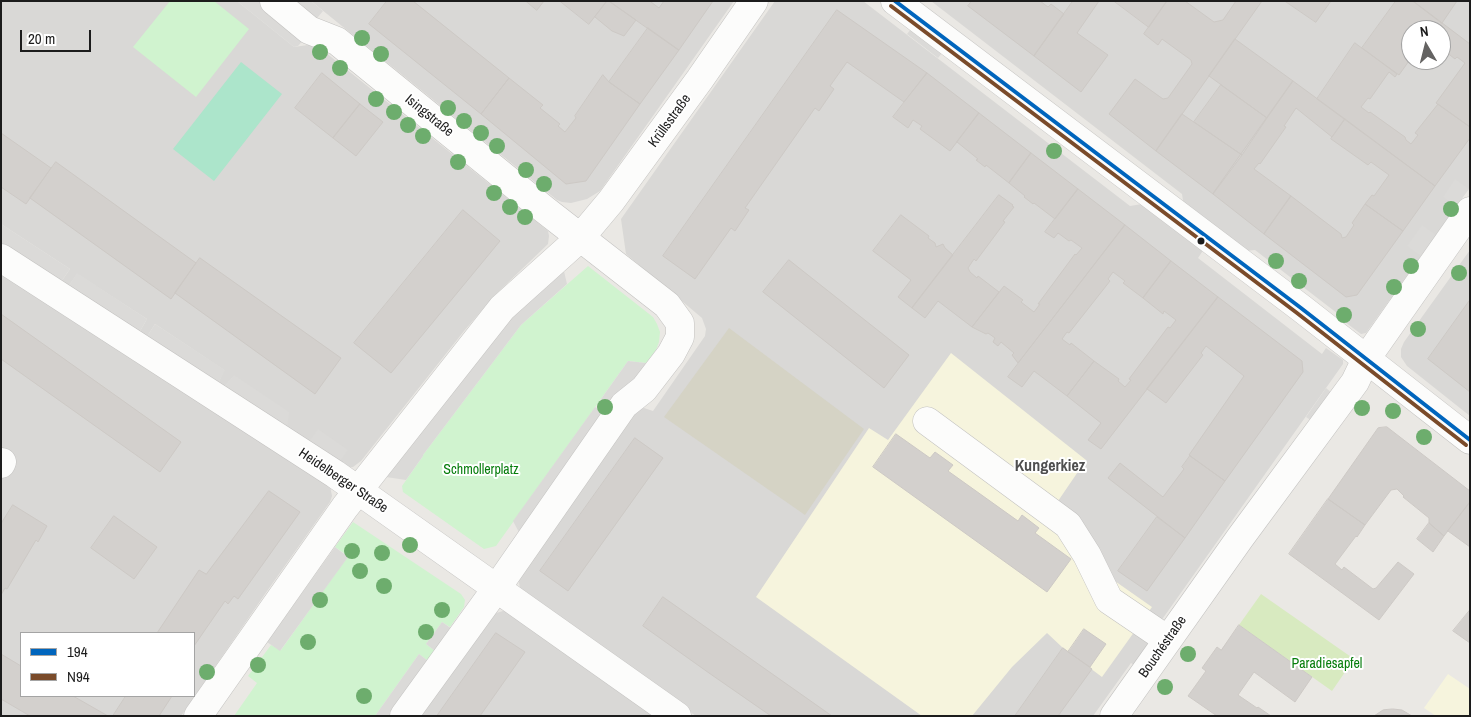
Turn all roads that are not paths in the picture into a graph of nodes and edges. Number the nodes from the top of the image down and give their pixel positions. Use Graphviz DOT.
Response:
graph roads {
  1 [pos="274,1"];
  2 [pos="754,1"];
  3 [pos="895,1"];
  4 [pos="1470,211"];
  5 [pos="580,238"];
  6 [pos="1,258"];
  7 [pos="1366,359"];
  8 [pos="927,421"];
  9 [pos="1470,440"];
  10 [pos="359,491"];
  11 [pos="496,589"];
  12 [pos="1168,640"];
  13 [pos="198,716"];
  14 [pos="404,716"];
  15 [pos="677,716"];
  16 [pos="1114,716"];
  1 -- 5 [label="street, Isingstraße"];
  2 -- 5 [label="street, Krüllsstraße"];
  3 -- 7 [label="street"];
  4 -- 7 [label="street, Bouchéstraße"];
  5 -- 10 [label="street"];
  5 -- 11 [label="street"];
  6 -- 10 [label="street, Heidelberger Straße"];
  7 -- 9 [label="street"];
  7 -- 12 [label="street, Bouchéstraße"];
  8 -- 12 [label="street"];
  10 -- 11 [label="street, Heidelberger Straße"];
  10 -- 13 [label="street"];
  11 -- 14 [label="street"];
  11 -- 15 [label="street, Heidelberger Straße"];
  12 -- 16 [label="street, Bouchéstraße"];
}
